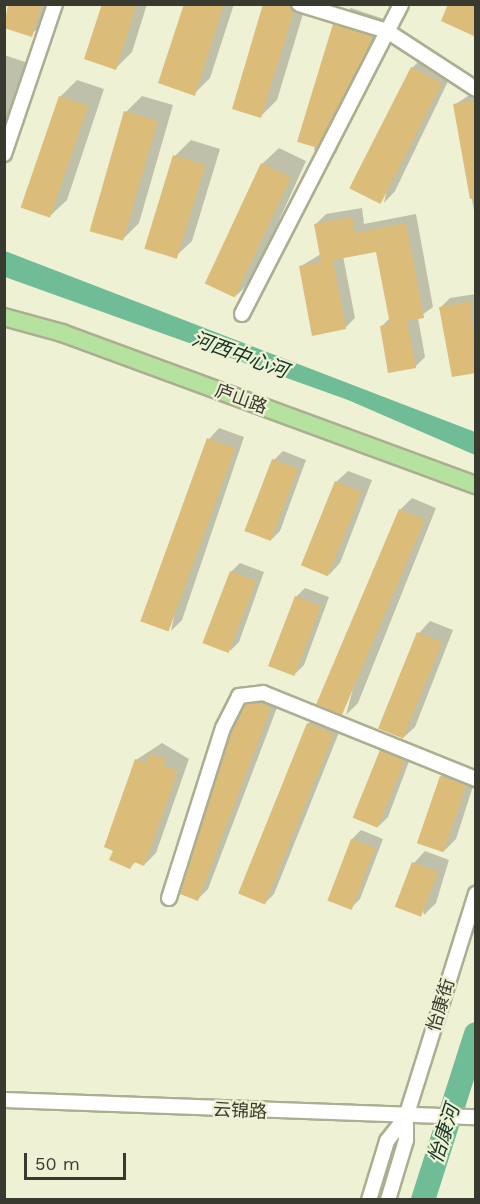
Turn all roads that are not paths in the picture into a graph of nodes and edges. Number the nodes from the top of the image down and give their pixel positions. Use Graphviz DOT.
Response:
graph roads {
  1 [pos="55,4"];
  2 [pos="299,4"];
  3 [pos="401,4"];
  4 [pos="387,31"];
  5 [pos="476,89"];
  6 [pos="4,154"];
  7 [pos="242,314"];
  8 [pos="4,317"];
  9 [pos="476,485"];
  10 [pos="476,779"];
  11 [pos="476,894"];
  12 [pos="169,898"];
  13 [pos="4,1100"];
  14 [pos="406,1117"];
  15 [pos="476,1117"];
  16 [pos="369,1200"];
  17 [pos="388,1200"];
  1 -- 6 [label="street"];
  2 -- 4 [label="street"];
  3 -- 4 [label="street"];
  4 -- 5 [label="street"];
  4 -- 7 [label="street"];
  8 -- 9 [label="main road, 庐山路"];
  10 -- 12 [label="street"];
  11 -- 14 [label="street, 怡康街"];
  13 -- 14 [label="street, 云锦路"];
  14 -- 15 [label="street, 云锦路"];
  14 -- 16 [label="street"];
  14 -- 17 [label="street"];
}
